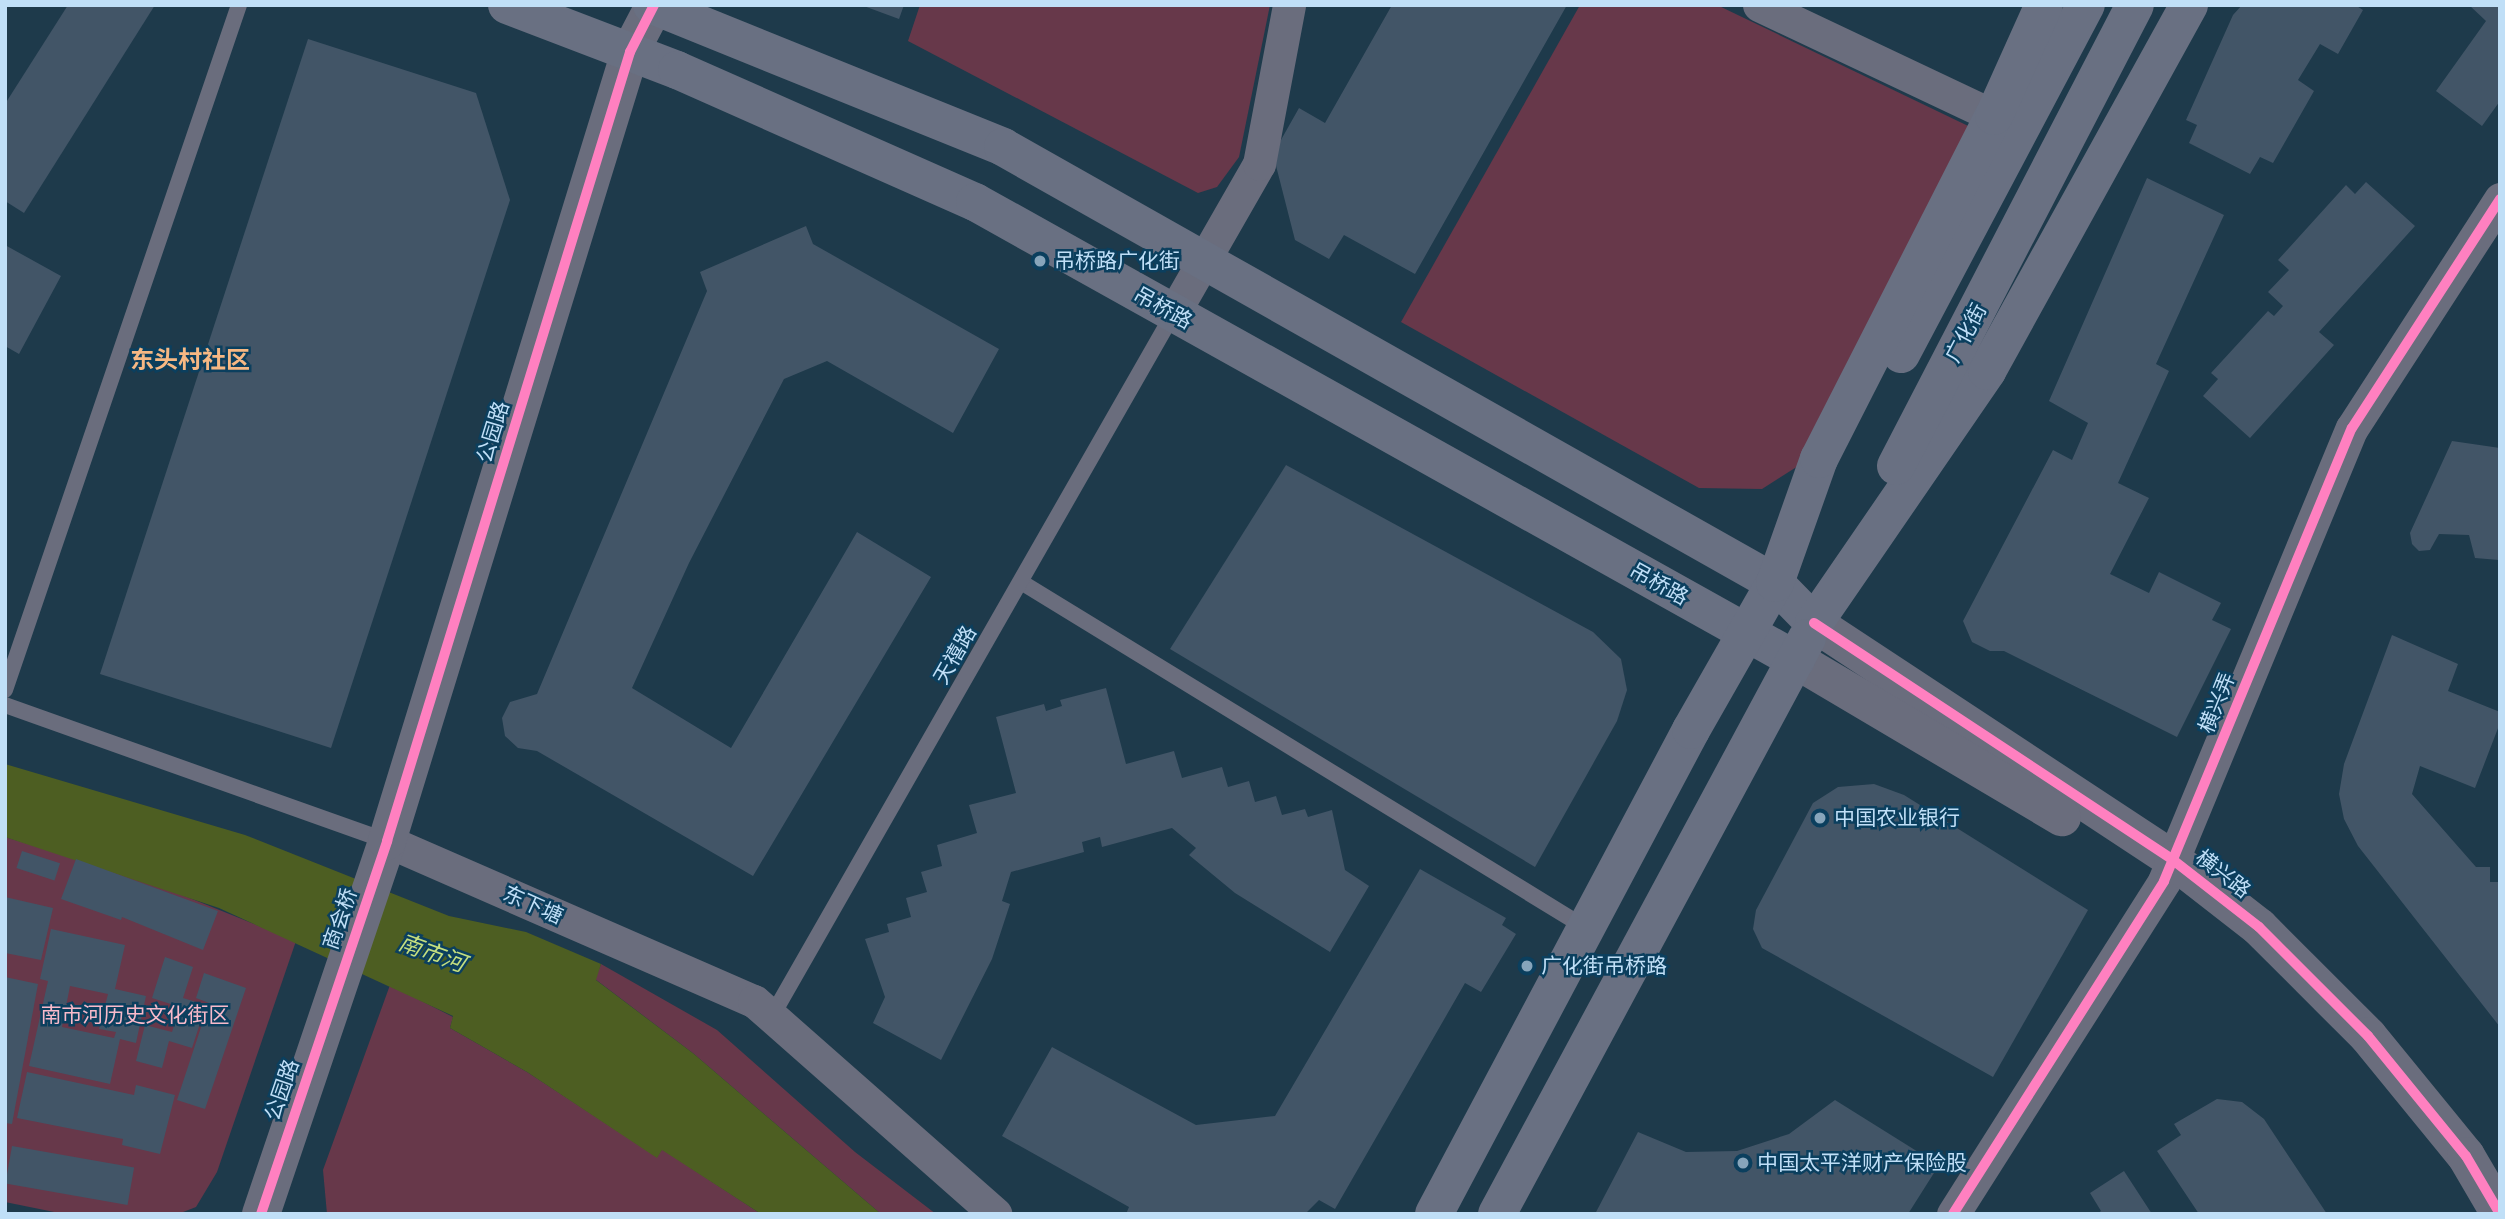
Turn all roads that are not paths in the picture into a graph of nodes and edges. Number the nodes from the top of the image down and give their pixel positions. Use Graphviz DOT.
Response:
graph roads {
  1 [pos="239,5"];
  2 [pos="507,5"];
  3 [pos="653,5"];
  4 [pos="1289,5"];
  5 [pos="1759,5"];
  6 [pos="2044,5"];
  7 [pos="2086,5"];
  8 [pos="2135,5"];
  9 [pos="2189,5"];
  10 [pos="630,52"];
  11 [pos="1994,116"];
  12 [pos="2500,199"];
  13 [pos="1205,260"];
  14 [pos="1174,314"];
  15 [pos="1021,582"];
  16 [pos="1775,583"];
  17 [pos="1814,623"];
  18 [pos="1747,632"];
  19 [pos="1796,660"];
  20 [pos="5,690"];
  21 [pos="5,705"];
  22 [pos="382,857"];
  23 [pos="2169,870"];
  24 [pos="1586,928"];
  25 [pos="341,978"];
  26 [pos="772,1016"];
  27 [pos="261,1214"];
  28 [pos="996,1214"];
  29 [pos="1434,1214"];
  30 [pos="1497,1214"];
  31 [pos="1953,1214"];
  32 [pos="2472,1214"];
  33 [pos="2500,1214"];
  1 -- 20 [label="lane"];
  2 -- 10 [label="main road, 吊桥路"];
  3 -- 10 [label="street, 公园路"];
  3 -- 13 [label="main road"];
  4 -- 13 [label="street"];
  5 -- 11 [label="street"];
  6 -- 11 [label="main road"];
  7 -- 16 [label="main road"];
  8 -- 17 [label="main road, 广化街"];
  9 -- 17 [label="main road"];
  10 -- 14 [label="main road, 吊桥路"];
  10 -- 22 [label="street, 公园路"];
  11 -- 16 [label="main road"];
  12 -- 23 [label="street, 横兴弄"];
  13 -- 14 [label="street"];
  13 -- 16 [label="main road"];
  14 -- 15 [label="lane, 天禧路"];
  14 -- 18 [label="main road, 吊桥路"];
  15 -- 24 [label="lane"];
  15 -- 26 [label="lane, 天禧路"];
  16 -- 17 [label="main road"];
  16 -- 18 [label="main road"];
  17 -- 19 [label="main road, 广化街"];
  17 -- 23 [label="street, 横兴路"];
  18 -- 19 [label="main road, 吊桥路"];
  18 -- 24 [label="main road"];
  19 -- 23 [label="street, 横兴路"];
  19 -- 30 [label="main road, 广化街"];
  21 -- 22 [label="lane, 东下塘"];
  22 -- 25 [label="street, 商会桥"];
  22 -- 26 [label="street, 东下塘"];
  23 -- 31 [label="street, 横兴弄"];
  23 -- 32 [label="street, 横兴路"];
  23 -- 33 [label="street, 横兴路"];
  24 -- 29 [label="main road"];
  25 -- 27 [label="street, 公园路"];
  26 -- 28 [label="street, 东下塘"];
}
